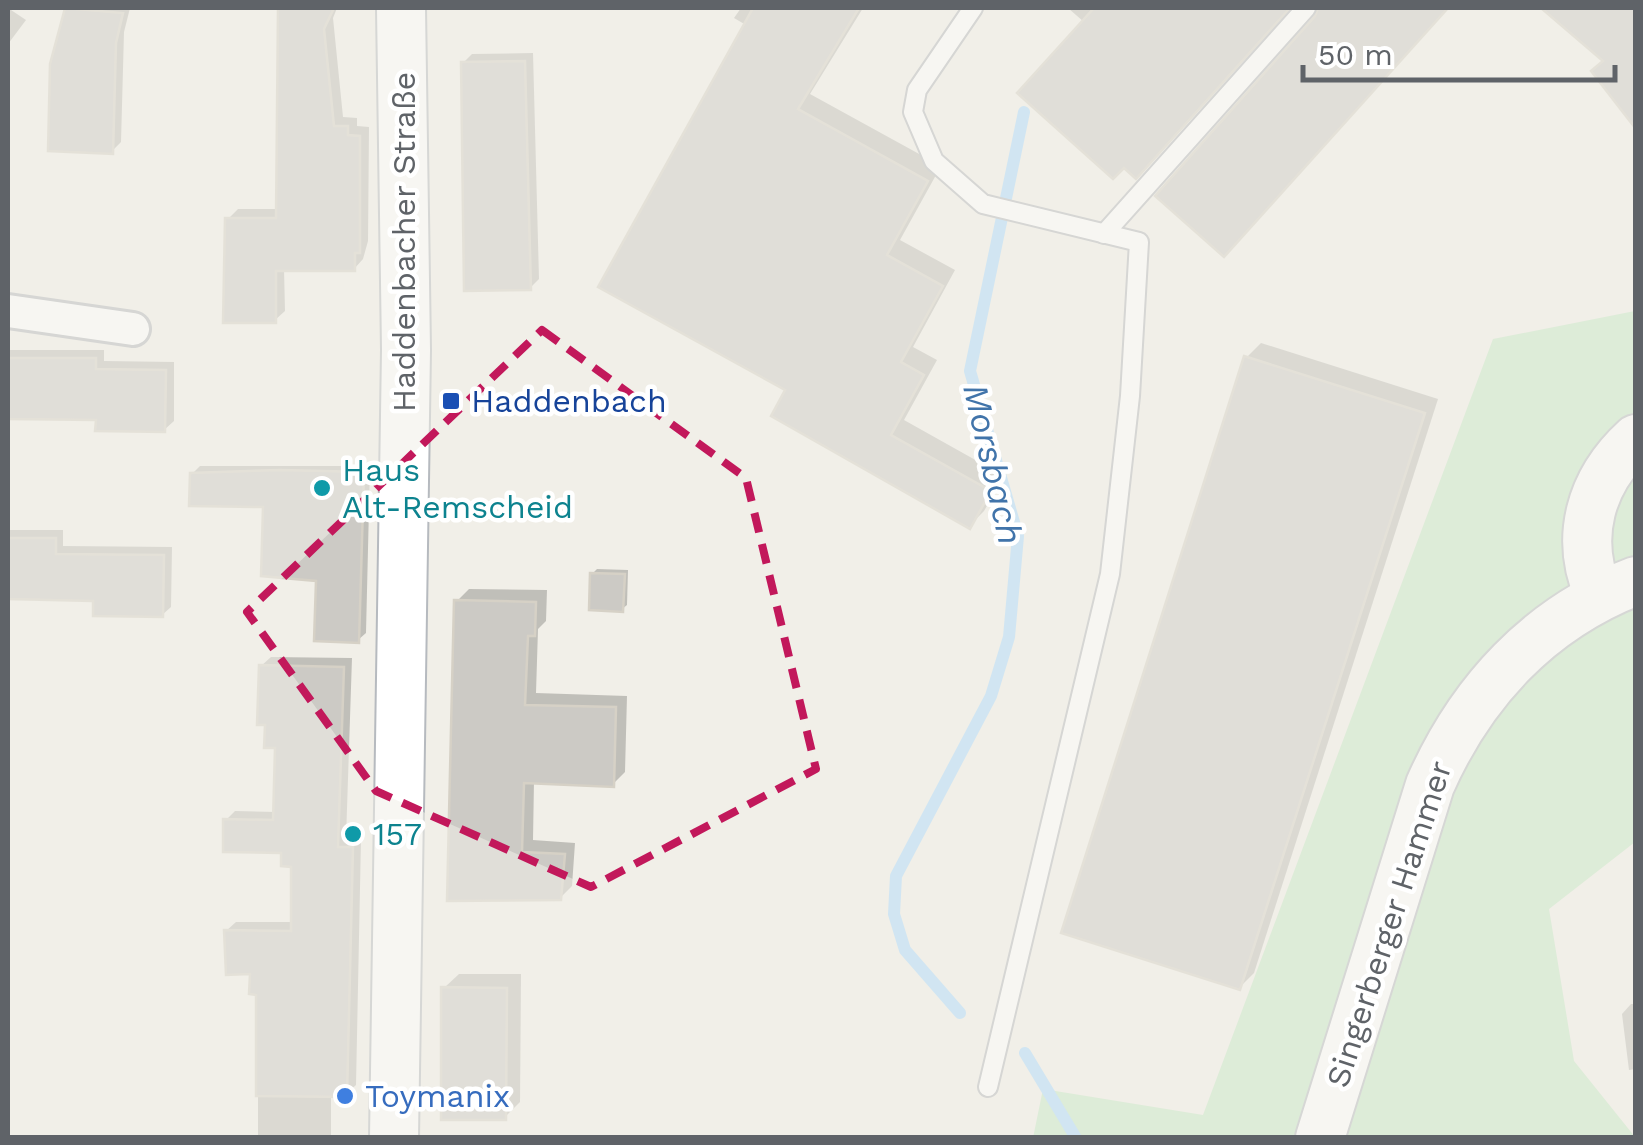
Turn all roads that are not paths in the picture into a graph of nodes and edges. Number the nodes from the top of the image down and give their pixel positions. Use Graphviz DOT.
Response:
graph roads {
  1 [pos="401,8"];
  2 [pos="973,8"];
  3 [pos="1306,8"];
  4 [pos="1104,234"];
  5 [pos="8,311"];
  6 [pos="134,329"];
  7 [pos="1636,439"];
  8 [pos="1617,588"];
  9 [pos="988,1088"];
  10 [pos="394,1138"];
  11 [pos="1320,1138"];
  1 -- 10 [label="main road, Haddenbacher Straße"];
  2 -- 4 [label="lane"];
  3 -- 4 [label="lane"];
  4 -- 9 [label="lane"];
  5 -- 6 [label="street"];
  7 -- 8 [label="main road"];
  8 -- 11 [label="main road, Singerberger Hammer"];
}
